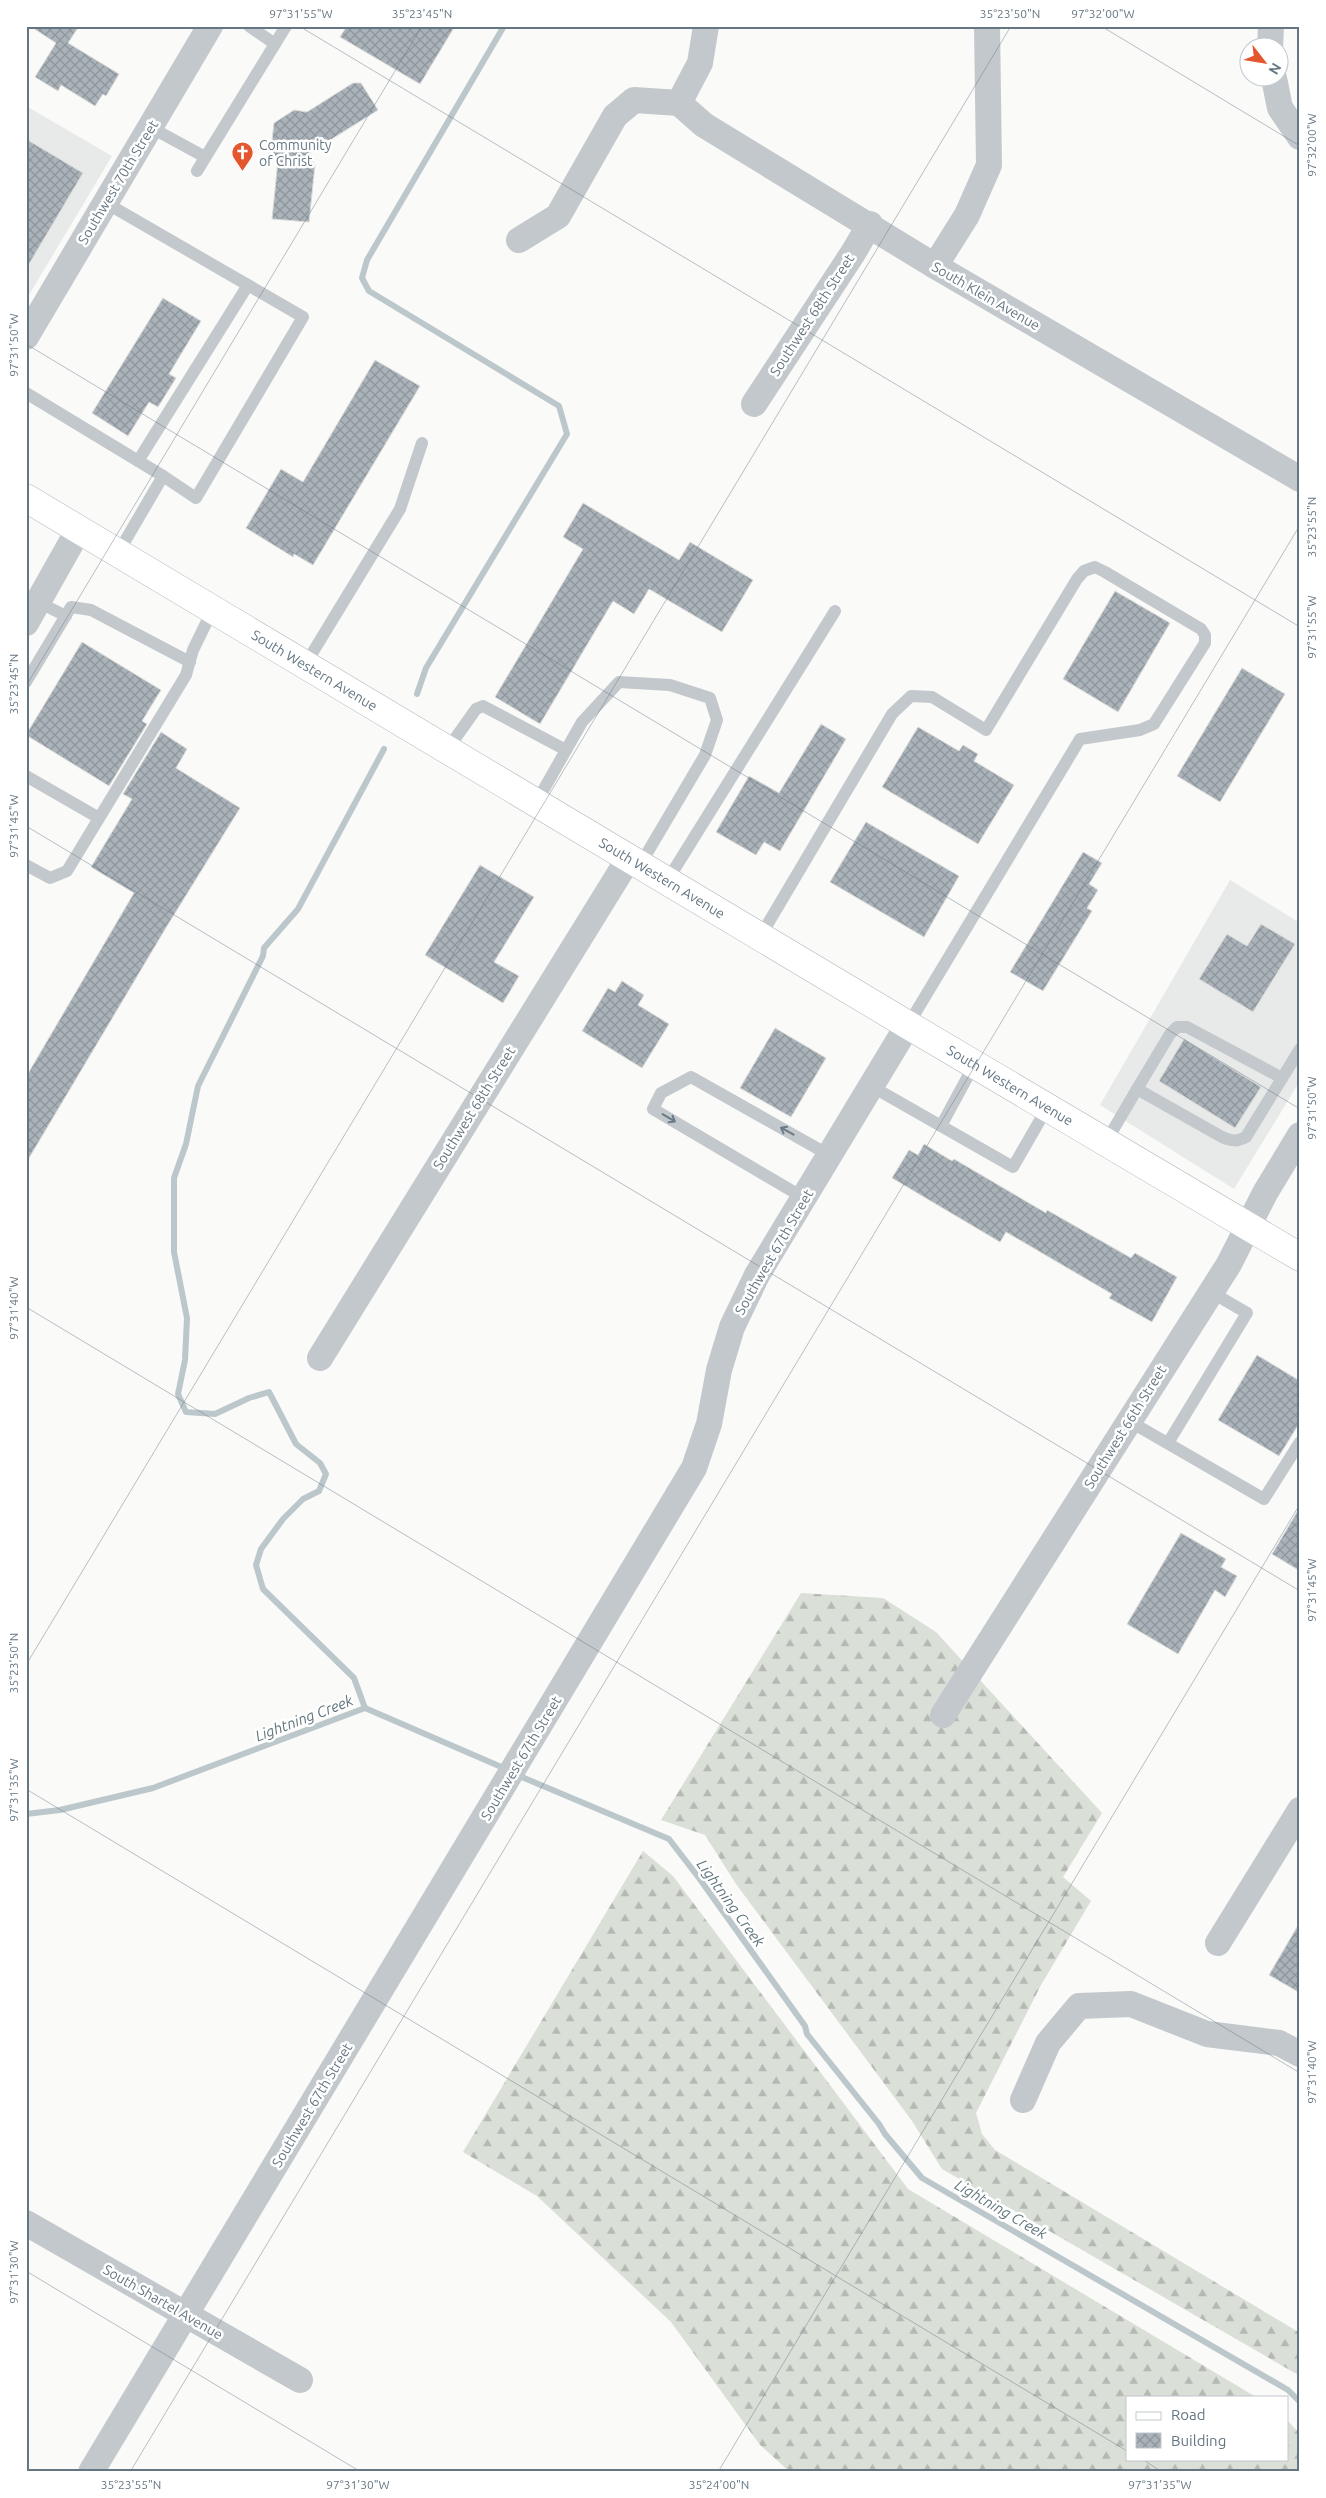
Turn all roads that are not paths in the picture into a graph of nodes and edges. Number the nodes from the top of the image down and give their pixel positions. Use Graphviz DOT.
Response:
graph roads {
  1 [pos="210,26"];
  2 [pos="249,26"];
  3 [pos="286,26"];
  4 [pos="706,26"];
  5 [pos="987,26"];
  6 [pos="275,44"];
  7 [pos="1276,88"];
  8 [pos="679,103"];
  9 [pos="150,128"];
  10 [pos="1300,137"];
  11 [pos="205,157"];
  12 [pos="197,171"];
  13 [pos="106,203"];
  14 [pos="870,224"];
  15 [pos="519,240"];
  16 [pos="934,266"];
  17 [pos="248,285"];
  18 [pos="26,337"];
  19 [pos="26,393"];
  20 [pos="754,404"];
  21 [pos="422,443"];
  22 [pos="138,461"];
  23 [pos="163,476"];
  24 [pos="1299,478"];
  25 [pos="26,498"];
  26 [pos="79,529"];
  27 [pos="118,553"];
  28 [pos="213,609"];
  29 [pos="835,611"];
  30 [pos="32,613"];
  31 [pos="66,616"];
  32 [pos="190,662"];
  33 [pos="305,665"];
  34 [pos="26,682"];
  35 [pos="447,750"];
  36 [pos="566,750"];
  37 [pos="26,776"];
  38 [pos="536,803"];
  39 [pos="99,818"];
  40 [pos="634,862"];
  41 [pos="26,865"];
  42 [pos="667,882"];
  43 [pos="760,937"];
  44 [pos="908,1025"];
  45 [pos="1300,1049"];
  46 [pos="974,1065"];
  47 [pos="1282,1078"];
  48 [pos="871,1086"];
  49 [pos="1137,1089"];
  50 [pos="1047,1108"];
  51 [pos="940,1126"];
  52 [pos="1300,1135"];
  53 [pos="1106,1142"];
  54 [pos="830,1155"];
  55 [pos="804,1198"];
  56 [pos="1248,1226"];
  57 [pos="1300,1257"];
  58 [pos="1212,1292"];
  59 [pos="320,1358"];
  60 [pos="1129,1421"];
  61 [pos="1300,1442"];
  62 [pos="1168,1443"];
  63 [pos="943,1715"];
  64 [pos="1300,1810"];
  65 [pos="1218,1943"];
  66 [pos="1300,2054"];
  67 [pos="1023,2100"];
  68 [pos="26,2223"];
  69 [pos="186,2315"];
  70 [pos="300,2380"];
  71 [pos="91,2472"];
  1 -- 9 [label="street, Southwest 70th Street"];
  2 -- 6 [label="lane"];
  3 -- 6 [label="lane"];
  4 -- 8 [label="street"];
  5 -- 16 [label="street"];
  6 -- 11 [label="lane"];
  7 -- 10 [label="street"];
  8 -- 14 [label="street, South Klein Avenue"];
  8 -- 15 [label="street"];
  9 -- 11 [label="lane"];
  9 -- 13 [label="street, Southwest 70th Street"];
  11 -- 12 [label="lane"];
  13 -- 17 [label="lane"];
  13 -- 18 [label="street, Southwest 70th Street"];
  14 -- 16 [label="street, South Klein Avenue"];
  14 -- 20 [label="street, Southwest 68th Street"];
  16 -- 24 [label="street, South Klein Avenue"];
  17 -- 22 [label="lane"];
  17 -- 23 [label="lane"];
  19 -- 22 [label="lane"];
  21 -- 33 [label="lane"];
  22 -- 23 [label="lane"];
  23 -- 27 [label="lane"];
  25 -- 26 [label="main road, South Western Avenue"];
  26 -- 27 [label="main road, South Western Avenue"];
  26 -- 30 [label="street"];
  27 -- 28 [label="main road, South Western Avenue"];
  28 -- 32 [label="lane"];
  28 -- 33 [label="main road, South Western Avenue"];
  29 -- 42 [label="lane"];
  30 -- 31 [label="lane"];
  31 -- 32 [label="lane"];
  31 -- 34 [label="lane"];
  32 -- 39 [label="lane"];
  33 -- 35 [label="main road, South Western Avenue"];
  35 -- 36 [label="lane"];
  35 -- 38 [label="main road, South Western Avenue"];
  36 -- 38 [label="lane"];
  36 -- 40 [label="lane"];
  37 -- 39 [label="lane"];
  38 -- 40 [label="main road, South Western Avenue"];
  39 -- 41 [label="lane"];
  40 -- 42 [label="main road, South Western Avenue"];
  40 -- 59 [label="street, Southwest 68th Street"];
  42 -- 43 [label="main road, South Western Avenue"];
  43 -- 44 [label="main road, South Western Avenue"];
  43 -- 44 [label="lane"];
  44 -- 46 [label="main road, South Western Avenue"];
  44 -- 48 [label="street, Southwest 67th Street"];
  45 -- 47 [label="lane"];
  46 -- 50 [label="main road, South Western Avenue"];
  46 -- 51 [label="lane"];
  47 -- 49 [label="lane"];
  47 -- 49 [label="lane"];
  48 -- 51 [label="lane"];
  48 -- 54 [label="street, Southwest 67th Street"];
  49 -- 53 [label="lane"];
  50 -- 51 [label="lane"];
  50 -- 53 [label="main road, South Western Avenue"];
  52 -- 56 [label="street, Southwest 66th Street"];
  53 -- 56 [label="main road, South Western Avenue"];
  54 -- 55 [label="street, Southwest 67th Street"];
  54 -- 55 [label="lane, one-way"];
  55 -- 69 [label="street, Southwest 67th Street"];
  56 -- 57 [label="main road, South Western Avenue"];
  56 -- 58 [label="street, Southwest 66th Street"];
  58 -- 60 [label="street, Southwest 66th Street"];
  58 -- 62 [label="lane"];
  60 -- 62 [label="lane"];
  60 -- 63 [label="street, Southwest 66th Street"];
  61 -- 62 [label="lane"];
  64 -- 65 [label="street"];
  66 -- 67 [label="street"];
  68 -- 69 [label="street, South Shartel Avenue"];
  69 -- 70 [label="street, South Shartel Avenue"];
  69 -- 71 [label="street, Southwest 67th Street"];
}
